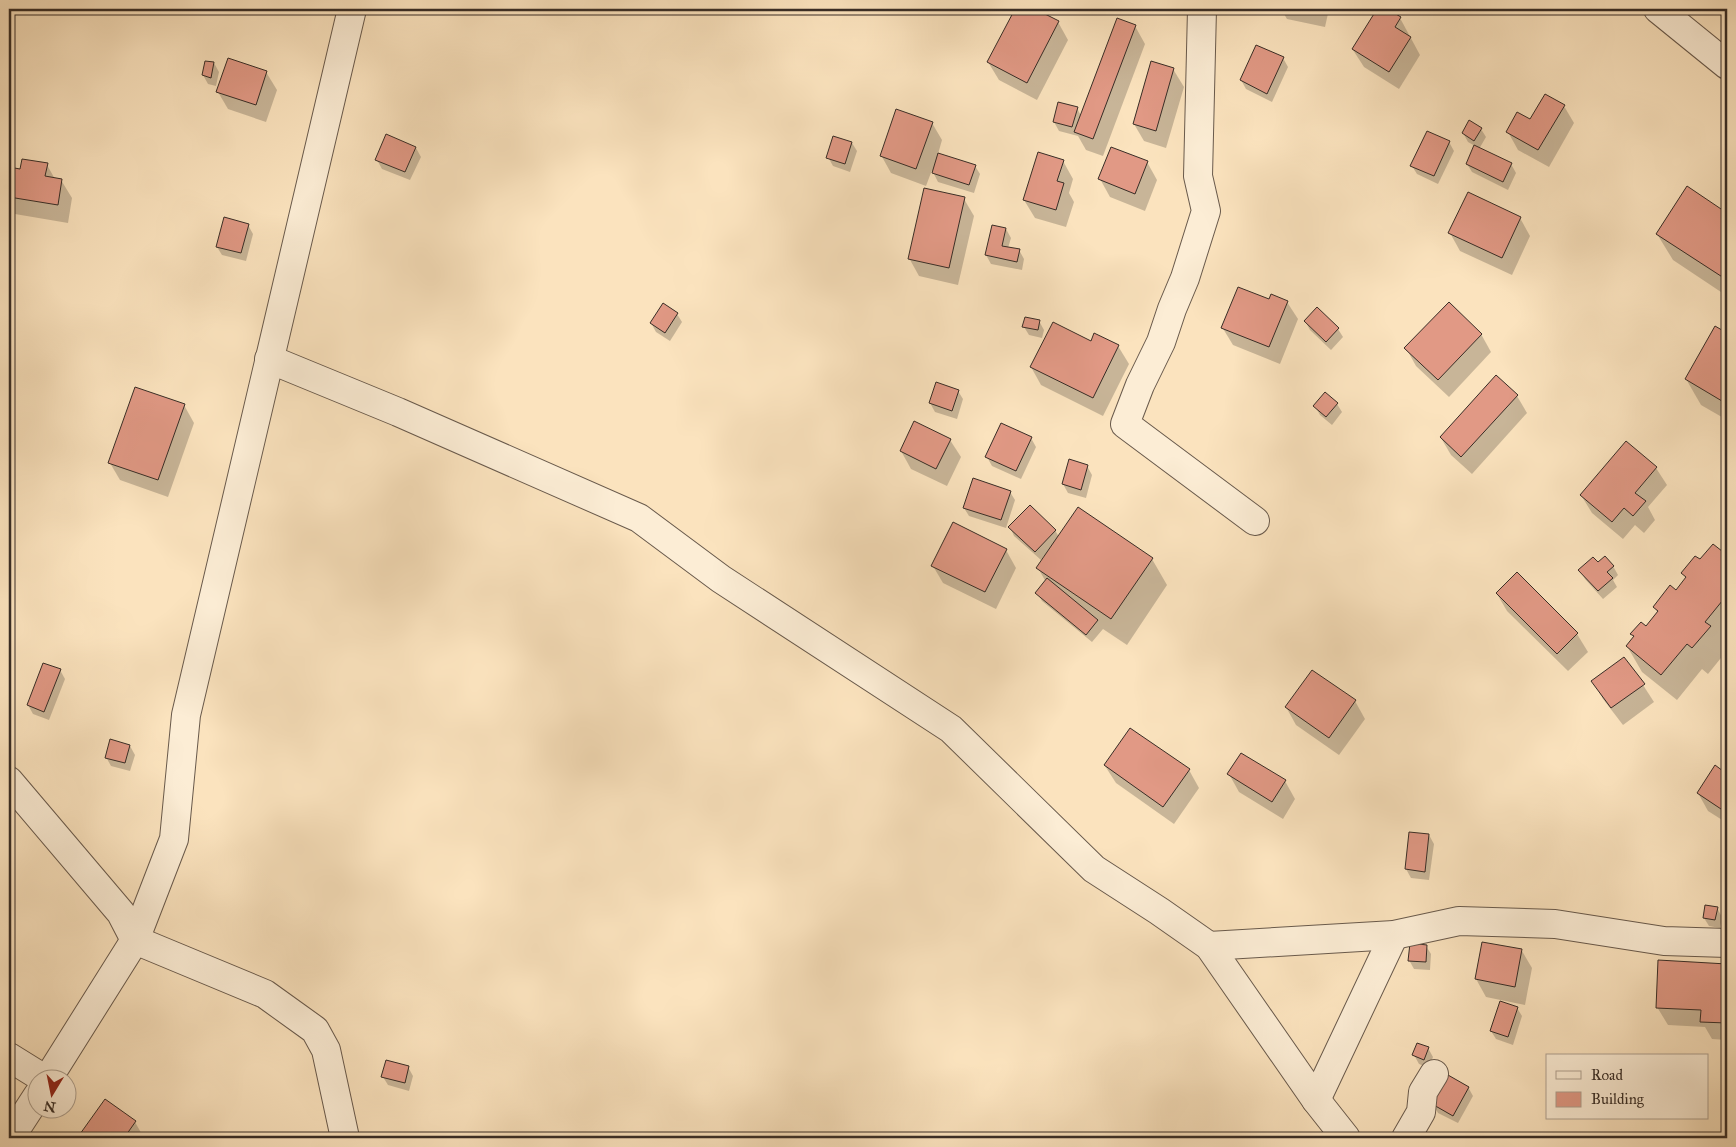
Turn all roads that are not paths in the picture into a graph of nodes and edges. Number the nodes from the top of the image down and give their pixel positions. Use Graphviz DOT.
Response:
graph roads {
  1 [pos="352,9"];
  2 [pos="1202,9"];
  3 [pos="1658,9"];
  4 [pos="1727,66"];
  5 [pos="269,359"];
  6 [pos="1256,521"];
  7 [pos="9,780"];
  8 [pos="1394,935"];
  9 [pos="135,940"];
  10 [pos="1727,943"];
  11 [pos="1209,946"];
  12 [pos="9,1057"];
  13 [pos="30,1070"];
  14 [pos="53,1070"];
  15 [pos="1434,1074"];
  16 [pos="1316,1100"];
  17 [pos="28,1110"];
  18 [pos="10,1138"];
  19 [pos="345,1138"];
  20 [pos="1346,1138"];
  21 [pos="1406,1138"];
  1 -- 5 [label="street"];
  2 -- 6 [label="street"];
  3 -- 4 [label="street"];
  5 -- 9 [label="street"];
  5 -- 11 [label="street"];
  7 -- 9 [label="street"];
  8 -- 10 [label="street"];
  8 -- 11 [label="street"];
  8 -- 16 [label="street"];
  9 -- 14 [label="street"];
  9 -- 19 [label="street"];
  11 -- 16 [label="street"];
  12 -- 13 [label="street"];
  15 -- 21 [label="street"];
  16 -- 20 [label="street"];
  17 -- 18 [label="street"];
}
